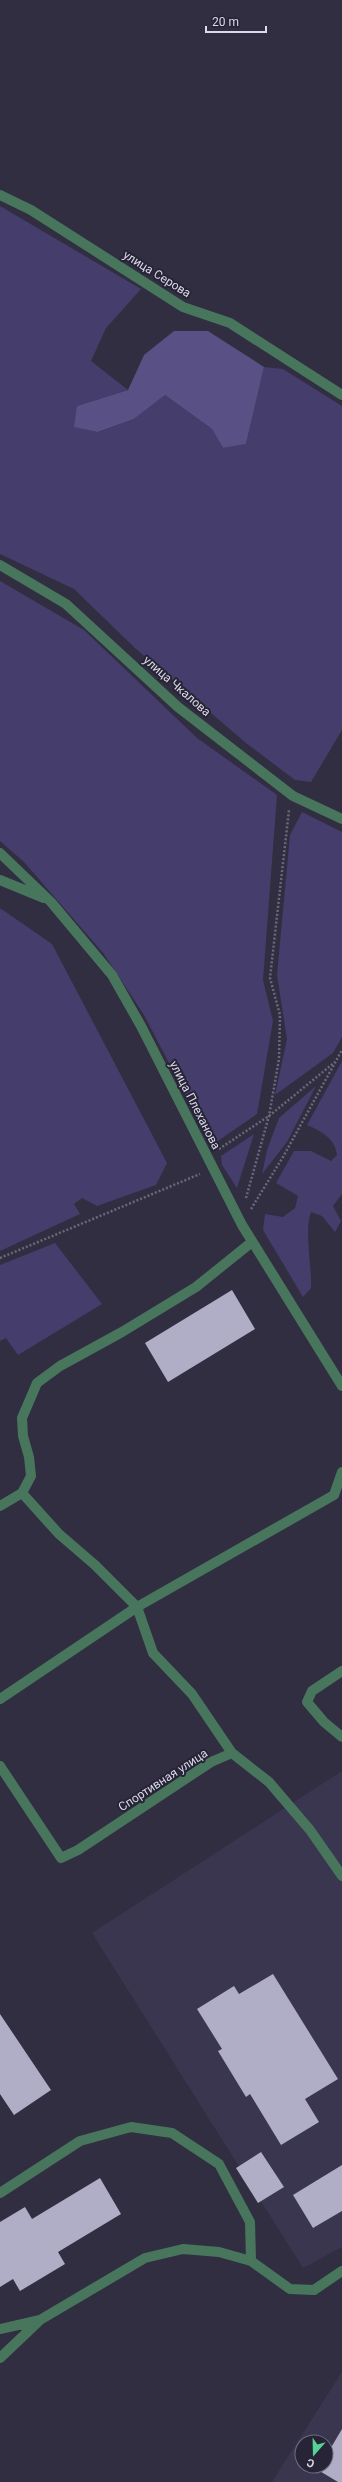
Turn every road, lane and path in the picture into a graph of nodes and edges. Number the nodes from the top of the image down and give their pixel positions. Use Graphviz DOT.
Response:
graph roads {
  1 [pos="0,195"];
  2 [pos="342,395"];
  3 [pos="0,565"];
  4 [pos="293,796"];
  5 [pos="342,819"];
  6 [pos="0,854"];
  7 [pos="0,880"];
  8 [pos="51,902"];
  9 [pos="342,1050"];
  10 [pos="337,1060"];
  11 [pos="269,1116"];
  12 [pos="207,1158"];
  13 [pos="212,1168"];
  14 [pos="242,1225"];
  15 [pos="252,1242"];
  16 [pos="0,1258"];
  17 [pos="342,1386"];
  18 [pos="342,1472"];
  19 [pos="22,1493"];
  20 [pos="338,1495"];
  21 [pos="0,1506"];
  22 [pos="136,1607"];
  23 [pos="342,1671"];
  24 [pos="0,1699"];
  25 [pos="342,1737"];
  26 [pos="232,1753"];
  27 [pos="0,1766"];
  28 [pos="342,1876"];
  29 [pos="0,2193"];
  30 [pos="251,2261"];
  31 [pos="342,2271"];
  32 [pos="40,2320"];
  33 [pos="0,2329"];
  34 [pos="0,2358"];
  1 -- 2 [label="street, улица Серова"];
  3 -- 4 [label="street, улица Чкалова"];
  4 -- 5 [label="street, улица Чкалова"];
  4 -- 11 [label="path"];
  6 -- 8 [label="street, улица Плеханова"];
  7 -- 8 [label="street"];
  8 -- 12 [label="street, улица Плеханова"];
  9 -- 10 [label="path"];
  10 -- 11 [label="path"];
  10 -- 14 [label="path"];
  11 -- 12 [label="path"];
  11 -- 14 [label="path"];
  12 -- 13 [label="street, улица Плеханова"];
  13 -- 14 [label="street, улица Плеханова"];
  13 -- 16 [label="path"];
  14 -- 15 [label="street, улица Плеханова"];
  15 -- 17 [label="street, улица Плеханова"];
  15 -- 19 [label="street"];
  18 -- 20 [label="street"];
  19 -- 21 [label="street"];
  19 -- 22 [label="street"];
  20 -- 22 [label="street"];
  22 -- 24 [label="street"];
  22 -- 26 [label="street"];
  23 -- 25 [label="street"];
  26 -- 27 [label="street, Спортивная улица"];
  26 -- 28 [label="street"];
  29 -- 30 [label="street"];
  30 -- 31 [label="street"];
  30 -- 32 [label="street"];
  32 -- 33 [label="street"];
  32 -- 34 [label="street"];
}
